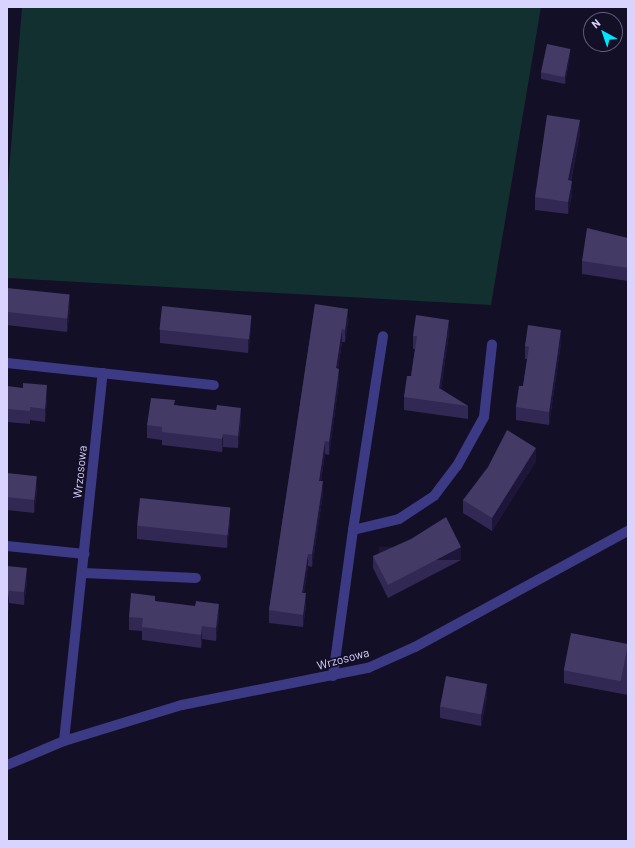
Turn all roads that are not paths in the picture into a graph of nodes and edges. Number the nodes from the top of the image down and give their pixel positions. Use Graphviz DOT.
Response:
graph roads {
  1 [pos="383,336"];
  2 [pos="492,344"];
  3 [pos="7,363"];
  4 [pos="103,373"];
  5 [pos="214,385"];
  6 [pos="352,530"];
  7 [pos="628,531"];
  8 [pos="7,546"];
  9 [pos="85,554"];
  10 [pos="83,573"];
  11 [pos="196,578"];
  12 [pos="334,676"];
  13 [pos="64,741"];
  14 [pos="7,765"];
  1 -- 6 [label="street"];
  2 -- 6 [label="street"];
  3 -- 4 [label="street"];
  4 -- 5 [label="street"];
  4 -- 9 [label="street, Wrzosowa"];
  6 -- 12 [label="street"];
  7 -- 12 [label="street, Wrzosowa"];
  8 -- 9 [label="street"];
  9 -- 10 [label="street, Wrzosowa"];
  10 -- 11 [label="street"];
  10 -- 13 [label="street, Wrzosowa"];
  12 -- 13 [label="street, Wrzosowa"];
  13 -- 14 [label="street, Wrzosowa"];
}
